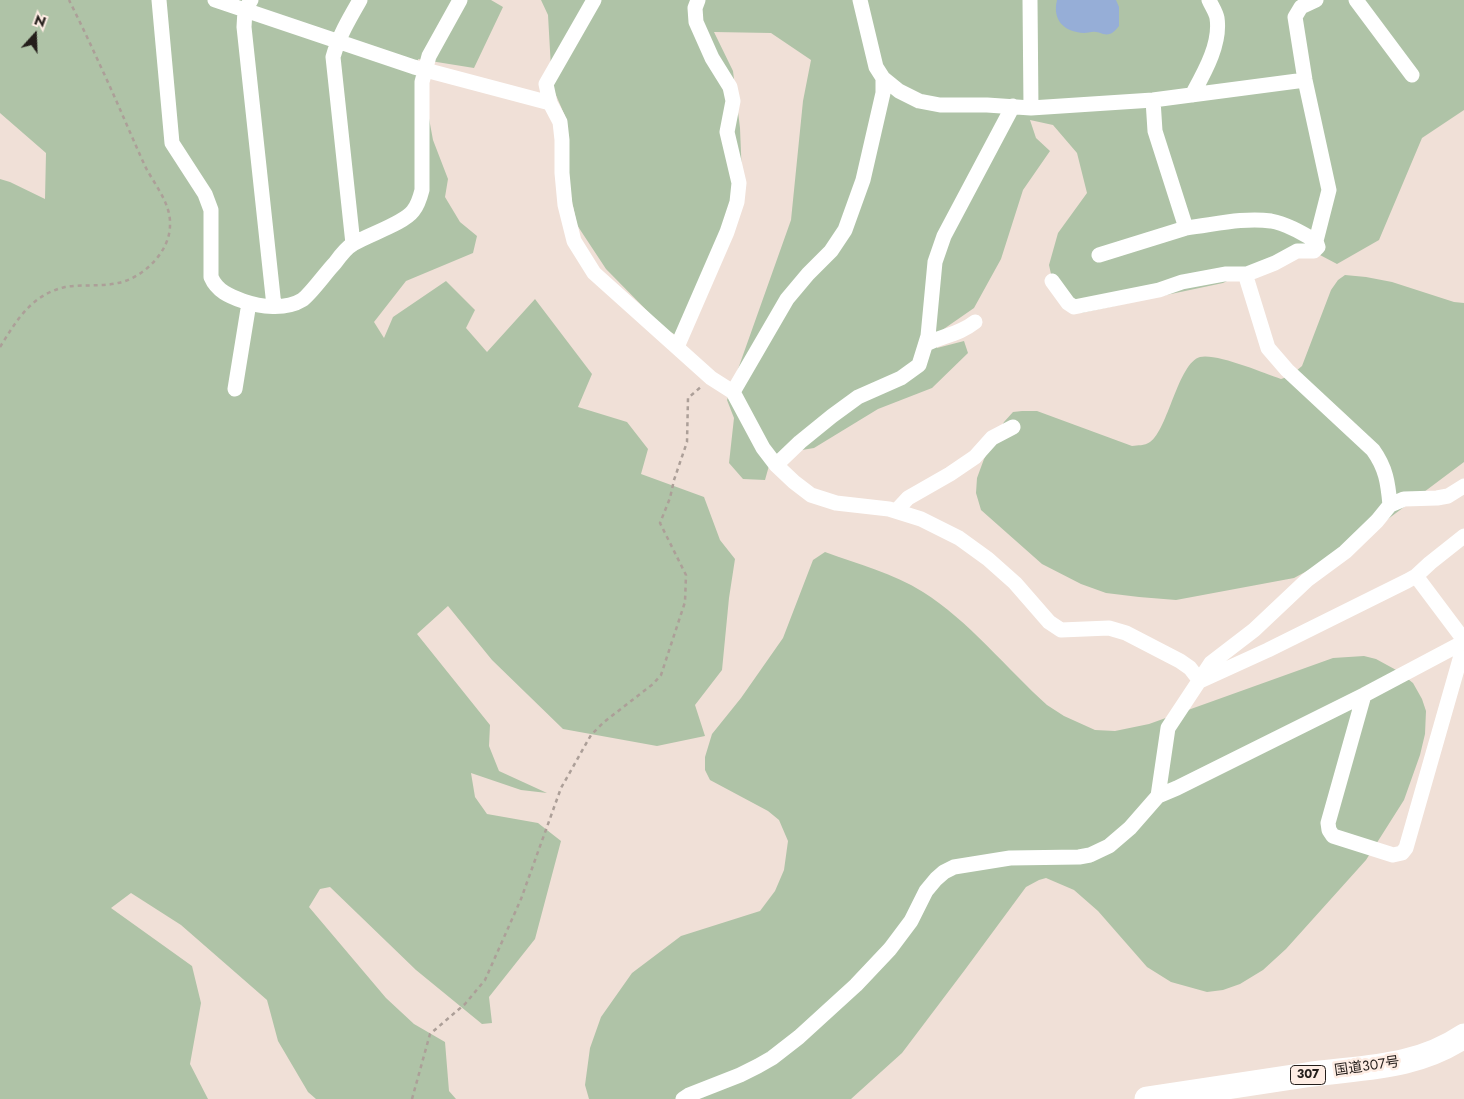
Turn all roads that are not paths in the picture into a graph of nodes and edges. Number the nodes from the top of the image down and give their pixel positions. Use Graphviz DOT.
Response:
graph roads {
  1 [pos="159,0"];
  2 [pos="215,0"];
  3 [pos="360,0"];
  4 [pos="460,0"];
  5 [pos="594,0"];
  6 [pos="698,0"];
  7 [pos="860,0"];
  8 [pos="1030,0"];
  9 [pos="1209,0"];
  10 [pos="1316,0"];
  11 [pos="1356,0"];
  12 [pos="248,5"];
  13 [pos="337,42"];
  14 [pos="425,70"];
  15 [pos="1412,75"];
  16 [pos="883,78"];
  17 [pos="1305,80"];
  18 [pos="1192,95"];
  19 [pos="1154,100"];
  20 [pos="550,103"];
  21 [pos="1013,106"];
  22 [pos="1031,108"];
  23 [pos="1186,228"];
  24 [pos="1316,242"];
  25 [pos="353,244"];
  26 [pos="1099,254"];
  27 [pos="1246,274"];
  28 [pos="1052,280"];
  29 [pos="249,303"];
  30 [pos="274,306"];
  31 [pos="975,322"];
  32 [pos="926,344"];
  33 [pos="677,347"];
  34 [pos="235,389"];
  35 [pos="732,392"];
  36 [pos="1013,427"];
  37 [pos="776,465"];
  38 [pos="1464,486"];
  39 [pos="1390,506"];
  40 [pos="896,511"];
  41 [pos="1464,536"];
  42 [pos="1416,576"];
  43 [pos="1464,642"];
  44 [pos="1200,682"];
  45 [pos="1364,694"];
  46 [pos="1158,796"];
  47 [pos="1464,1036"];
  48 [pos="684,1099"];
  49 [pos="1147,1099"];
  1 -- 29 [label="street"];
  2 -- 12 [label="street"];
  3 -- 13 [label="street"];
  4 -- 14 [label="street"];
  5 -- 20 [label="street"];
  6 -- 33 [label="street"];
  7 -- 16 [label="street"];
  8 -- 22 [label="street"];
  9 -- 18 [label="street"];
  10 -- 17 [label="street"];
  11 -- 15 [label="street"];
  12 -- 13 [label="street"];
  12 -- 30 [label="street"];
  13 -- 14 [label="street"];
  13 -- 25 [label="street"];
  14 -- 20 [label="street"];
  14 -- 25 [label="street"];
  16 -- 21 [label="street"];
  16 -- 35 [label="street"];
  17 -- 18 [label="street"];
  17 -- 24 [label="street"];
  18 -- 19 [label="street"];
  19 -- 22 [label="street"];
  19 -- 23 [label="street"];
  20 -- 33 [label="street"];
  21 -- 22 [label="street"];
  21 -- 32 [label="street"];
  23 -- 24 [label="street"];
  23 -- 26 [label="street"];
  24 -- 27 [label="street"];
  25 -- 30 [label="street"];
  27 -- 28 [label="street"];
  27 -- 39 [label="street"];
  29 -- 30 [label="street"];
  29 -- 34 [label="street"];
  31 -- 32 [label="street"];
  32 -- 37 [label="street"];
  33 -- 35 [label="street"];
  35 -- 37 [label="street"];
  36 -- 40 [label="street"];
  37 -- 40 [label="street"];
  38 -- 39 [label="street"];
  39 -- 44 [label="street"];
  40 -- 44 [label="street"];
  41 -- 42 [label="street"];
  42 -- 43 [label="street"];
  42 -- 44 [label="street"];
  43 -- 45 [label="street"];
  43 -- 45 [label="street"];
  44 -- 46 [label="street"];
  45 -- 46 [label="street"];
  46 -- 48 [label="street"];
  47 -- 49 [label="highway, 国道307号 / 307"];
}
